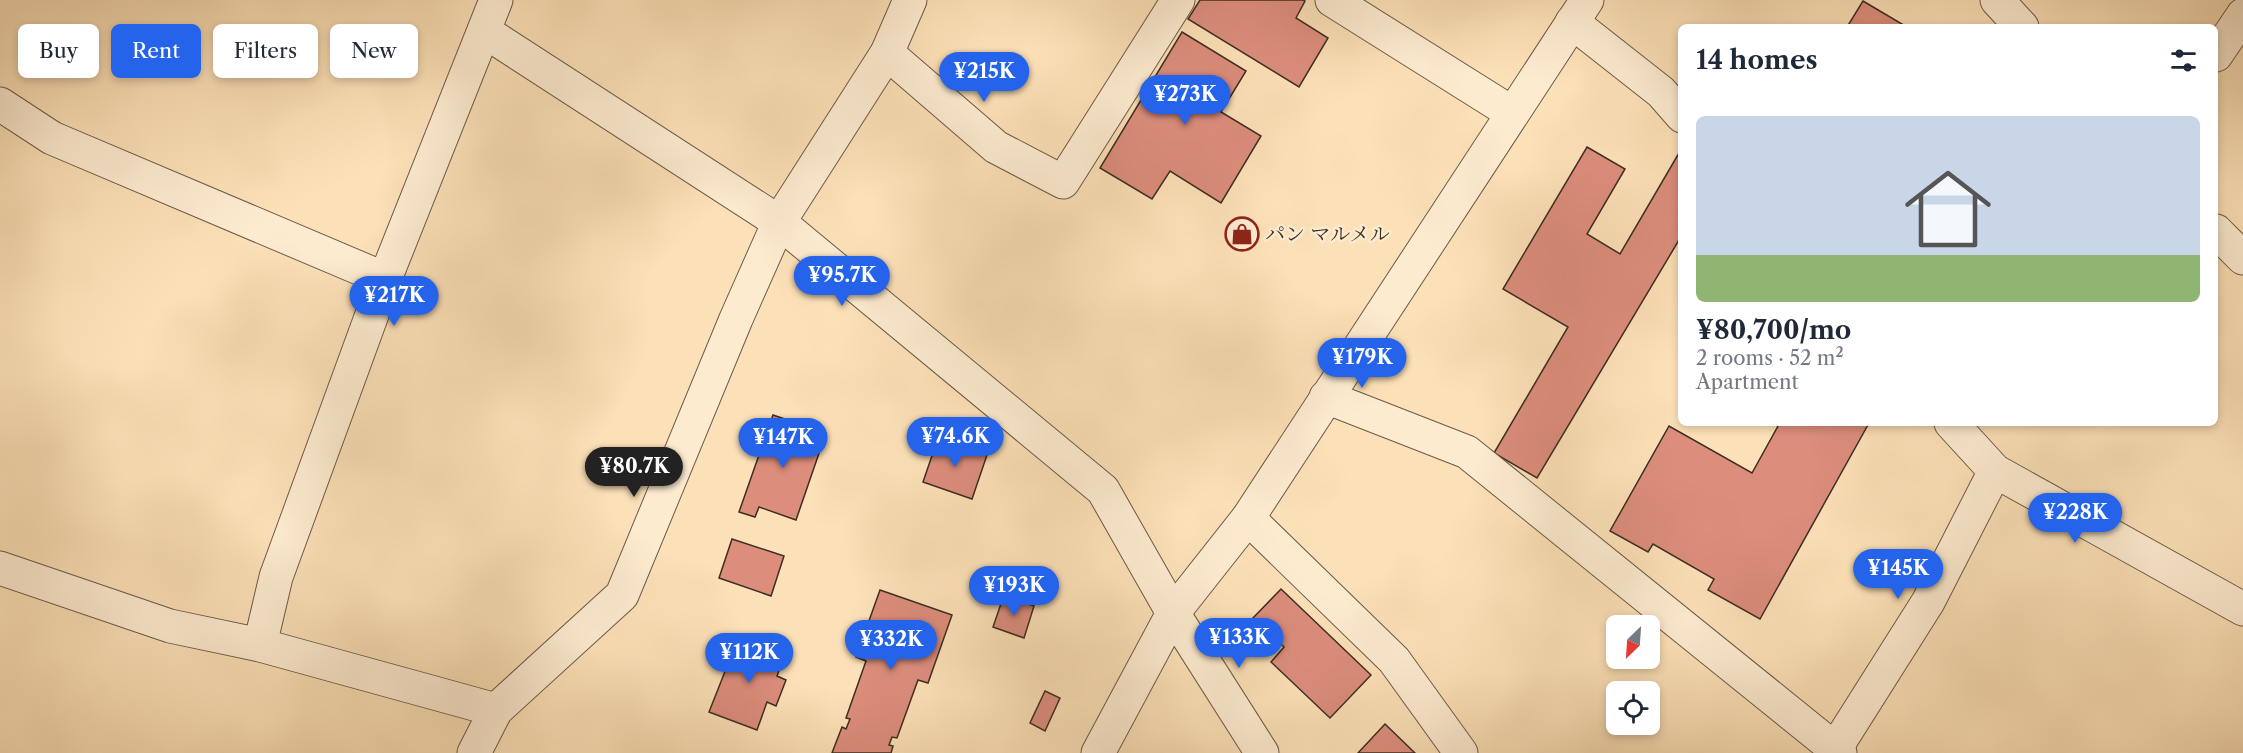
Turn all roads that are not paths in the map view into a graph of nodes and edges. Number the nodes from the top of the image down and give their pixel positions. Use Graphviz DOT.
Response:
graph roads {
  1 [pos="496,0"];
  2 [pos="1178,0"];
  3 [pos="1332,0"];
  4 [pos="1997,0"];
  5 [pos="903,3"];
  6 [pos="1580,11"];
  7 [pos="2243,15"];
  8 [pos="2019,24"];
  9 [pos="484,32"];
  10 [pos="2218,52"];
  11 [pos="887,53"];
  12 [pos="0,104"];
  13 [pos="1678,111"];
  14 [pos="1512,113"];
  15 [pos="779,222"];
  16 [pos="2218,233"];
  17 [pos="2243,258"];
  18 [pos="385,279"];
  19 [pos="1326,397"];
  20 [pos="1954,426"];
  21 [pos="1995,471"];
  22 [pos="1248,518"];
  23 [pos="0,568"];
  24 [pos="2243,609"];
  25 [pos="1173,613"];
  26 [pos="260,645"];
  27 [pos="496,710"];
  28 [pos="1837,751"];
  29 [pos="474,753"];
  30 [pos="1098,753"];
  31 [pos="1262,753"];
  32 [pos="1461,753"];
  1 -- 9 [label="street"];
  2 -- 11 [label="street"];
  3 -- 14 [label="street"];
  4 -- 8 [label="street"];
  5 -- 11 [label="street"];
  6 -- 13 [label="street"];
  6 -- 14 [label="street"];
  7 -- 10 [label="street"];
  9 -- 15 [label="street"];
  9 -- 18 [label="street"];
  11 -- 15 [label="street"];
  12 -- 18 [label="street"];
  14 -- 19 [label="street"];
  15 -- 25 [label="street"];
  15 -- 27 [label="street"];
  16 -- 17 [label="street"];
  18 -- 26 [label="street"];
  19 -- 22 [label="street"];
  19 -- 28 [label="street"];
  20 -- 21 [label="street"];
  21 -- 24 [label="street"];
  21 -- 28 [label="street"];
  22 -- 25 [label="street"];
  22 -- 32 [label="street"];
  23 -- 26 [label="street"];
  25 -- 30 [label="street"];
  25 -- 31 [label="street"];
  26 -- 27 [label="street"];
  27 -- 29 [label="street"];
}
